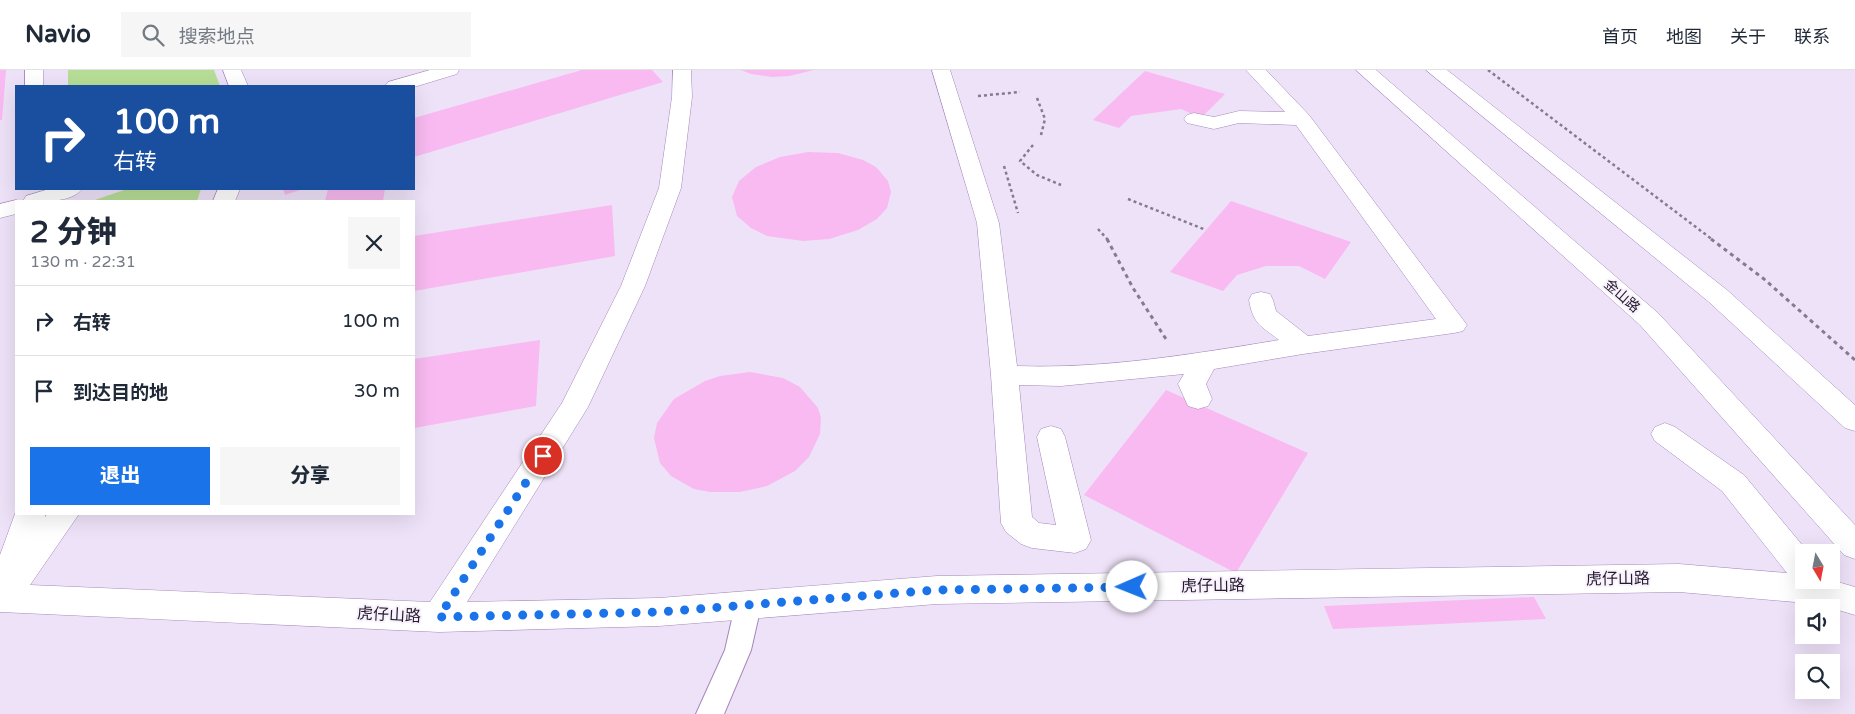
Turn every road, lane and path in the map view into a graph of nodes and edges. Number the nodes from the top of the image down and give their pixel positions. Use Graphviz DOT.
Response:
graph roads {
  1 [pos="34,70"];
  2 [pos="232,70"];
  3 [pos="450,70"];
  4 [pos="682,70"];
  5 [pos="941,70"];
  6 [pos="1255,70"];
  7 [pos="1365,70"];
  8 [pos="1435,70"];
  9 [pos="1488,70"];
  10 [pos="34,85"];
  11 [pos="238,85"];
  12 [pos="398,85"];
  13 [pos="1020,92"];
  14 [pos="977,96"];
  15 [pos="1037,98"];
  16 [pos="1194,119"];
  17 [pos="1302,119"];
  18 [pos="1041,135"];
  19 [pos="1033,145"];
  20 [pos="1061,185"];
  21 [pos="68,190"];
  22 [pos="1128,199"];
  23 [pos="37,200"];
  24 [pos="15,207"];
  25 [pos="0,211"];
  26 [pos="1098,229"];
  27 [pos="1206,230"];
  28 [pos="1261,300"];
  29 [pos="1303,345"];
  30 [pos="1855,360"];
  31 [pos="1194,363"];
  32 [pos="1005,375"];
  33 [pos="1198,399"];
  34 [pos="1855,421"];
  35 [pos="1665,434"];
  36 [pos="1051,437"];
  37 [pos="30,515"];
  38 [pos="63,515"];
  39 [pos="1855,546"];
  40 [pos="1795,561"];
  41 [pos="1795,581"];
  42 [pos="1829,589"];
  43 [pos="1,598"];
  44 [pos="1855,601"];
  45 [pos="748,606"];
  46 [pos="439,617"];
  47 [pos="710,714"];
  1 -- 10 [label="street"];
  2 -- 11 [label="street"];
  3 -- 12 [label="street"];
  4 -- 46 [label="street"];
  5 -- 32 [label="street"];
  6 -- 17 [label="street"];
  7 -- 39 [label="street, 金山路"];
  8 -- 34 [label="street"];
  9 -- 30 [label="path"];
  13 -- 14 [label="path"];
  15 -- 18 [label="path"];
  16 -- 17 [label="street"];
  17 -- 29 [label="street"];
  19 -- 20 [label="path"];
  21 -- 23 [label="street"];
  22 -- 27 [label="path"];
  24 -- 25 [label="street"];
  26 -- 31 [label="path"];
  28 -- 29 [label="street"];
  29 -- 31 [label="street"];
  31 -- 32 [label="street"];
  31 -- 33 [label="street"];
  32 -- 36 [label="street"];
  35 -- 40 [label="street"];
  37 -- 43 [label="street"];
  38 -- 43 [label="street"];
  41 -- 45 [label="street, 虎仔山路"];
  42 -- 44 [label="street, 虎仔山路"];
  43 -- 46 [label="street, 虎仔山路"];
  45 -- 46 [label="street, 虎仔山路"];
  45 -- 47 [label="lane"];
}
